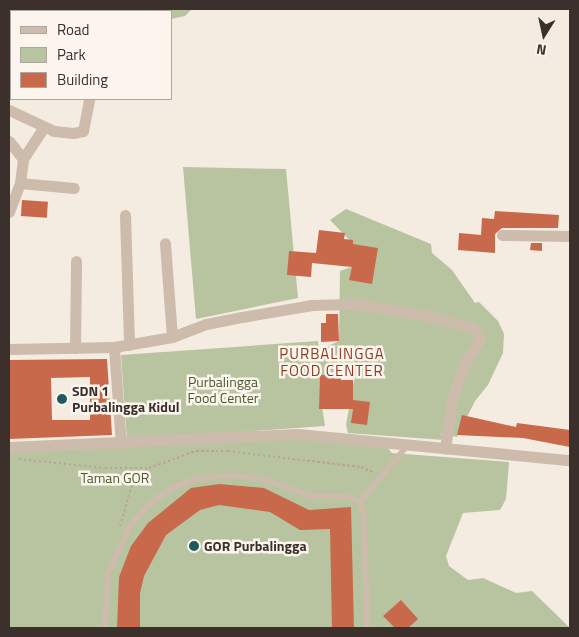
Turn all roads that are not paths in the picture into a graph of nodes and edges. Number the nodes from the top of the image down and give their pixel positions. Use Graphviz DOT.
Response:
graph roads {
  1 [pos="89,100"];
  2 [pos="9,110"];
  3 [pos="42,131"];
  4 [pos="9,141"];
  5 [pos="23,159"];
  6 [pos="20,183"];
  7 [pos="74,188"];
  8 [pos="9,212"];
  9 [pos="125,215"];
  10 [pos="502,235"];
  11 [pos="570,236"];
  12 [pos="165,243"];
  13 [pos="76,261"];
  14 [pos="172,337"];
  15 [pos="129,345"];
  16 [pos="75,348"];
  17 [pos="114,348"];
  18 [pos="9,349"];
  19 [pos="121,444"];
  20 [pos="408,445"];
  21 [pos="9,447"];
  22 [pos="445,449"];
  23 [pos="570,460"];
  24 [pos="360,502"];
  25 [pos="106,628"];
  26 [pos="368,628"];
  1 -- 3 [label="street"];
  2 -- 3 [label="street"];
  3 -- 5 [label="street"];
  4 -- 5 [label="street"];
  5 -- 6 [label="street"];
  6 -- 7 [label="street"];
  6 -- 8 [label="street"];
  9 -- 15 [label="street"];
  10 -- 11 [label="street"];
  12 -- 14 [label="street"];
  13 -- 16 [label="street"];
  14 -- 15 [label="street"];
  14 -- 22 [label="street"];
  15 -- 17 [label="street"];
  16 -- 17 [label="street"];
  16 -- 18 [label="street"];
  17 -- 19 [label="street"];
  19 -- 20 [label="street"];
  19 -- 21 [label="street"];
  20 -- 22 [label="street"];
  20 -- 24 [label="lane"];
  22 -- 23 [label="street"];
  24 -- 25 [label="lane"];
  24 -- 26 [label="lane"];
}
